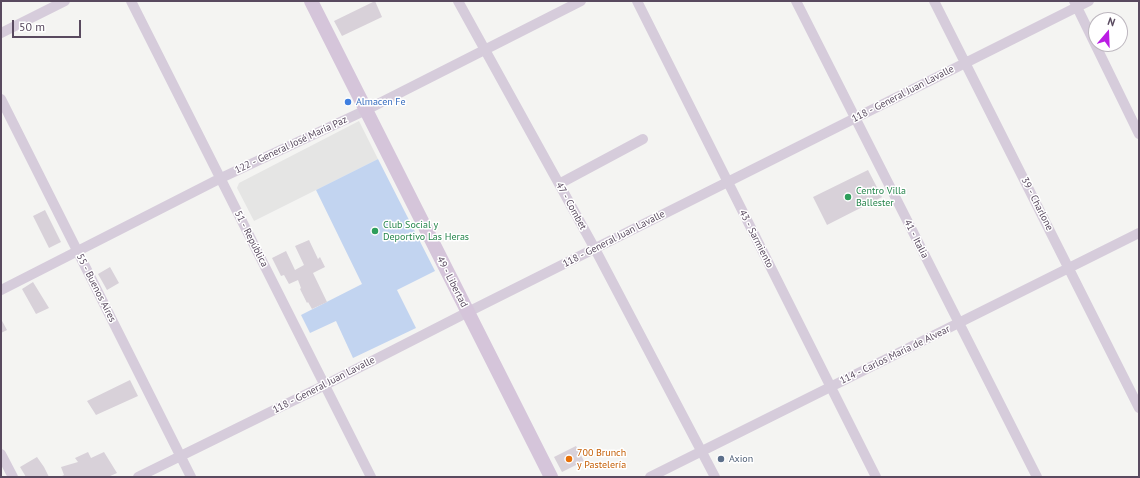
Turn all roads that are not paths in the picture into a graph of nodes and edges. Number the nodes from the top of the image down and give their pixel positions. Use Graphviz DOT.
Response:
graph roads {
  1 [pos="65,1"];
  2 [pos="130,1"];
  3 [pos="311,1"];
  4 [pos="458,1"];
  5 [pos="581,1"];
  6 [pos="637,1"];
  7 [pos="796,1"];
  8 [pos="934,1"];
  9 [pos="1089,1"];
  10 [pos="1075,4"];
  11 [pos="1,33"];
  12 [pos="485,50"];
  13 [pos="966,63"];
  14 [pos="1,99"];
  15 [pos="366,110"];
  16 [pos="854,118"];
  17 [pos="1139,134"];
  18 [pos="643,140"];
  19 [pos="220,178"];
  20 [pos="728,182"];
  21 [pos="559,184"];
  22 [pos="1139,233"];
  23 [pos="594,249"];
  24 [pos="77,251"];
  25 [pos="1069,268"];
  26 [pos="1,290"];
  27 [pos="468,312"];
  28 [pos="959,323"];
  29 [pos="325,385"];
  30 [pos="831,386"];
  31 [pos="1139,408"];
  32 [pos="702,451"];
  33 [pos="1,454"];
  34 [pos="180,456"];
  35 [pos="13,477"];
  36 [pos="138,477"];
  37 [pos="191,477"];
  38 [pos="371,477"];
  39 [pos="550,477"];
  40 [pos="650,477"];
  41 [pos="715,477"];
  42 [pos="876,477"];
  43 [pos="1036,477"];
  1 -- 11 [label="street"];
  2 -- 19 [label="street, 51 - República"];
  3 -- 15 [label="street, 49 - Libertad"];
  4 -- 12 [label="street, 47 - Combet"];
  5 -- 12 [label="street, 122 - General José María Paz"];
  6 -- 20 [label="street, 43 - Sarmiento"];
  7 -- 16 [label="street, 41 - Italia"];
  8 -- 13 [label="street, 39 - Charlone"];
  9 -- 10 [label="street, 118 - General Juan Lavalle"];
  10 -- 13 [label="street, 118 - General Juan Lavalle"];
  10 -- 17 [label="street"];
  12 -- 15 [label="street, 122 - General José María Paz"];
  12 -- 21 [label="street, 47 - Combet"];
  13 -- 16 [label="street, 118 - General Juan Lavalle"];
  13 -- 25 [label="street, 39 - Charlone"];
  14 -- 24 [label="street, 55 - Buenos Aires"];
  15 -- 19 [label="street, 122 - General José María Paz"];
  15 -- 27 [label="street, 49 - Libertad"];
  16 -- 20 [label="street, 118 - General Juan Lavalle"];
  16 -- 28 [label="street, 41 - Italia"];
  18 -- 21 [label="street"];
  19 -- 24 [label="street, 122 - General José María Paz"];
  19 -- 29 [label="street, 51 - República"];
  20 -- 23 [label="street, 118 - General Juan Lavalle"];
  20 -- 30 [label="street, 43 - Sarmiento"];
  21 -- 23 [label="street, 47 - Combet"];
  22 -- 25 [label="street, 114 - Carlos María de Alvear"];
  23 -- 27 [label="street, 118 - General Juan Lavalle"];
  23 -- 32 [label="street, 47 - Combet"];
  24 -- 26 [label="street, 122 - General José María Paz"];
  24 -- 34 [label="street, 55 - Buenos Aires"];
  25 -- 28 [label="street, 114 - Carlos María de Alvear"];
  25 -- 31 [label="street, 39 - Charlone"];
  27 -- 29 [label="street, 118 - General Juan Lavalle"];
  27 -- 39 [label="street, 49 - Libertad"];
  28 -- 30 [label="street, 114 - Carlos María de Alvear"];
  28 -- 43 [label="street, 41 - Italia"];
  29 -- 34 [label="street, 118 - General Juan Lavalle"];
  29 -- 38 [label="street, 51 - República"];
  30 -- 32 [label="street, 114 - Carlos María de Alvear"];
  30 -- 42 [label="street, 43 - Sarmiento"];
  32 -- 40 [label="street, 114 - Carlos María de Alvear"];
  32 -- 41 [label="street, 47 - Combet"];
  33 -- 35 [label="street"];
  34 -- 36 [label="street, 118 - General Juan Lavalle"];
  34 -- 37 [label="street, 55 - Buenos Aires"];
}
